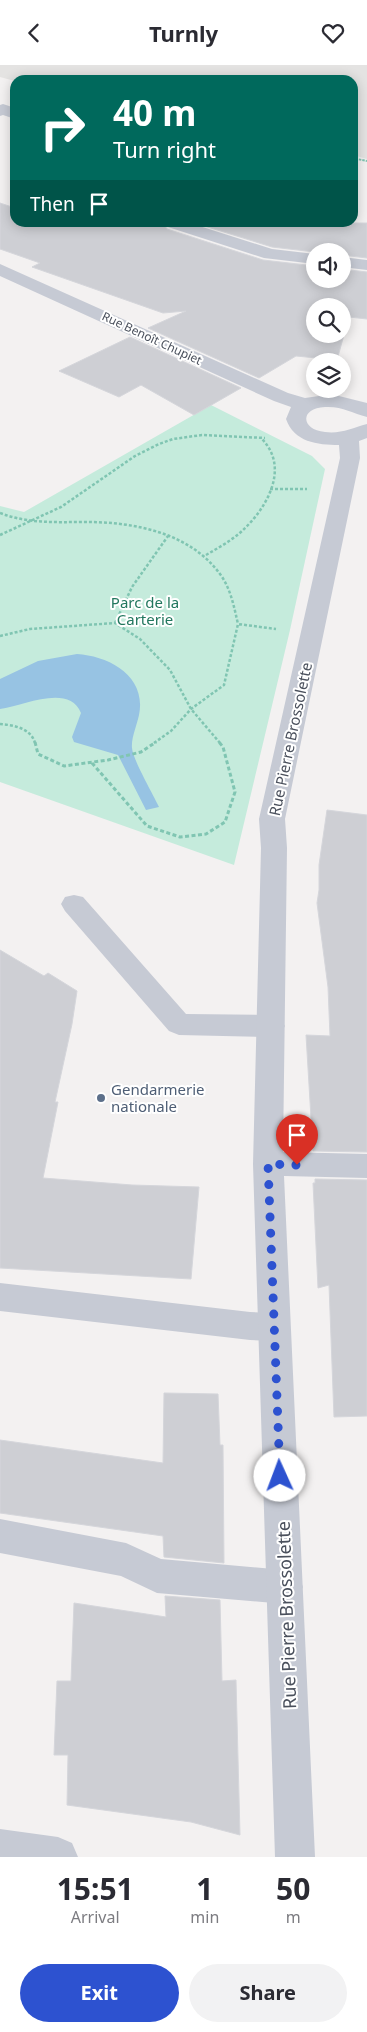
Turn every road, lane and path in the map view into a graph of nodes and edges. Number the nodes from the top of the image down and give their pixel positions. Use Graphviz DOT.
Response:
graph roads {
  1 [pos="186,227"];
  2 [pos="306,258"];
  3 [pos="351,263"];
  4 [pos="367,265"];
  5 [pos="0,269"];
  6 [pos="367,389"];
  7 [pos="306,405"];
  8 [pos="360,407"];
  9 [pos="362,433"];
  10 [pos="267,437"];
  11 [pos="261,439"];
  12 [pos="313,488"];
  13 [pos="270,489"];
  14 [pos="0,513"];
  15 [pos="26,521"];
  16 [pos="0,535"];
  17 [pos="168,536"];
  18 [pos="206,555"];
  19 [pos="115,623"];
  20 [pos="238,624"];
  21 [pos="281,629"];
  22 [pos="0,636"];
  23 [pos="191,709"];
  24 [pos="0,724"];
  25 [pos="92,763"];
  26 [pos="74,904"];
  27 [pos="271,1026"];
  28 [pos="268,1164"];
  29 [pos="367,1166"];
  30 [pos="0,1297"];
  31 [pos="274,1327"];
  32 [pos="0,1536"];
  33 [pos="285,1587"];
  34 [pos="0,1849"];
  35 [pos="58,1857"];
  36 [pos="295,1857"];
  1 -- 2 [label="street"];
  3 -- 4 [label="street"];
  5 -- 7 [label="street, Rue Benoît Chupiet"];
  6 -- 8 [label="street"];
  7 -- 8 [label="street"];
  7 -- 9 [label="street"];
  9 -- 27 [label="street, Rue Pierre Brossolette"];
  10 -- 11 [label="path"];
  11 -- 13 [label="path"];
  11 -- 15 [label="path"];
  12 -- 13 [label="path"];
  13 -- 18 [label="path"];
  14 -- 15 [label="path"];
  15 -- 16 [label="path"];
  15 -- 17 [label="path"];
  17 -- 18 [label="path"];
  17 -- 19 [label="path"];
  18 -- 20 [label="path"];
  19 -- 22 [label="path"];
  19 -- 23 [label="path"];
  20 -- 21 [label="path"];
  20 -- 23 [label="path"];
  23 -- 25 [label="path"];
  23 -- 25 [label="path"];
  24 -- 25 [label="path"];
  26 -- 27 [label="street"];
  27 -- 28 [label="street, Rue Pierre Brossolette"];
  28 -- 29 [label="street"];
  28 -- 31 [label="street, Rue Pierre Brossolette"];
  30 -- 31 [label="street"];
  31 -- 33 [label="street, Rue Pierre Brossolette"];
  32 -- 33 [label="street"];
  33 -- 36 [label="street, Rue Pierre Brossolette"];
  34 -- 35 [label="street"];
}
